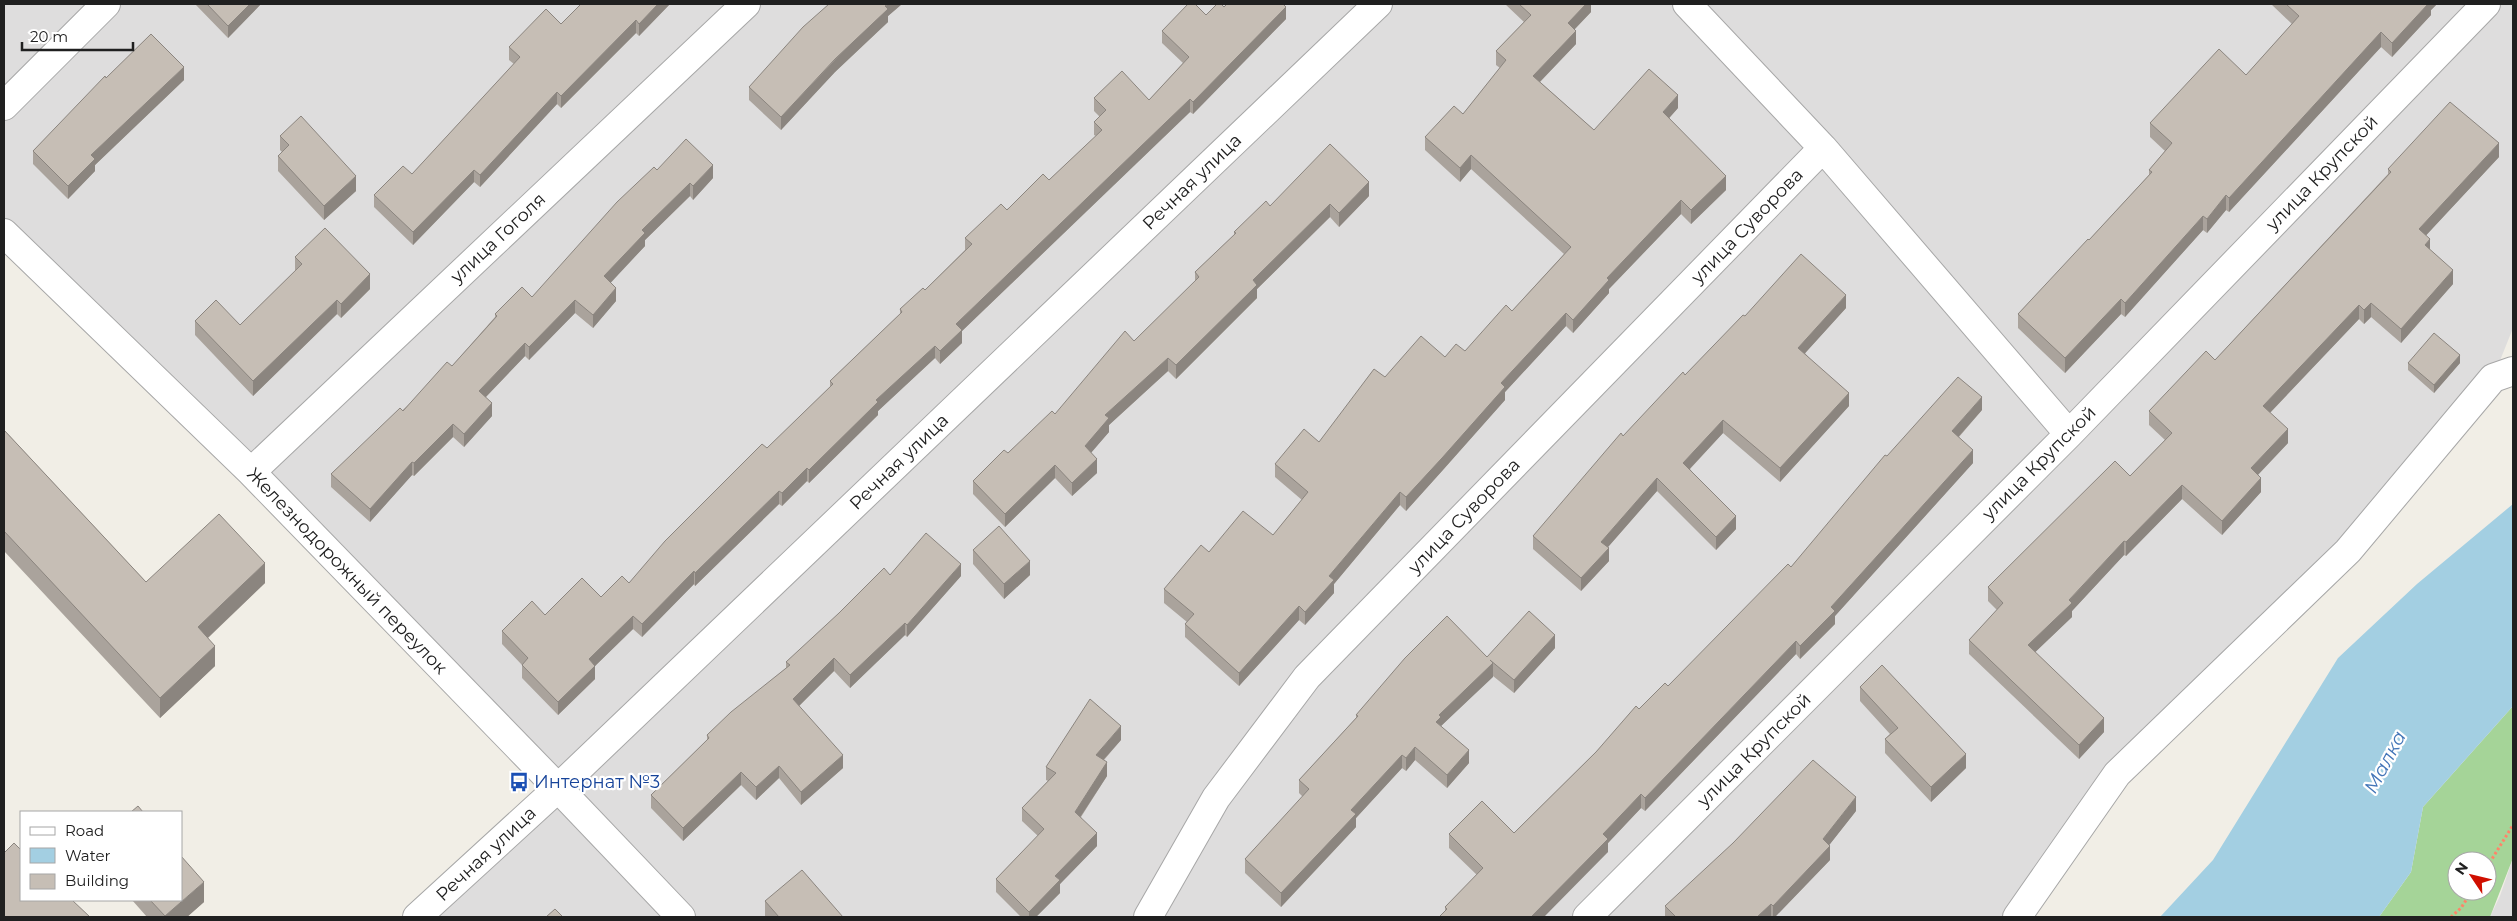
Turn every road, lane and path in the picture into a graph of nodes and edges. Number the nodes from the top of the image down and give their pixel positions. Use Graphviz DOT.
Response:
graph roads {
  1 [pos="106,4"];
  2 [pos="746,4"];
  3 [pos="1378,4"];
  4 [pos="1687,4"];
  5 [pos="2486,4"];
  6 [pos="4,106"];
  7 [pos="1823,148"];
  8 [pos="4,233"];
  9 [pos="2513,371"];
  10 [pos="2068,434"];
  11 [pos="251,472"];
  12 [pos="558,788"];
  13 [pos="2513,825"];
  14 [pos="2497,851"];
  15 [pos="2466,901"];
  16 [pos="417,917"];
  17 [pos="681,917"];
  18 [pos="1148,917"];
  19 [pos="1587,917"];
  20 [pos="2017,917"];
  21 [pos="2451,917"];
  1 -- 6 [label="street"];
  2 -- 11 [label="street, улица Гоголя"];
  3 -- 12 [label="street, Речная улица"];
  4 -- 7 [label="street"];
  5 -- 10 [label="street, улица Крупской"];
  7 -- 10 [label="street"];
  7 -- 18 [label="street, улица Суворова"];
  8 -- 11 [label="street, Железнодорожный переулок"];
  9 -- 20 [label="street"];
  10 -- 19 [label="street, улица Крупской"];
  11 -- 12 [label="street, Железнодорожный переулок"];
  12 -- 16 [label="street, Речная улица"];
  12 -- 17 [label="street, Железнодорожный переулок"];
  13 -- 14 [label="path"];
  15 -- 21 [label="path"];
}
